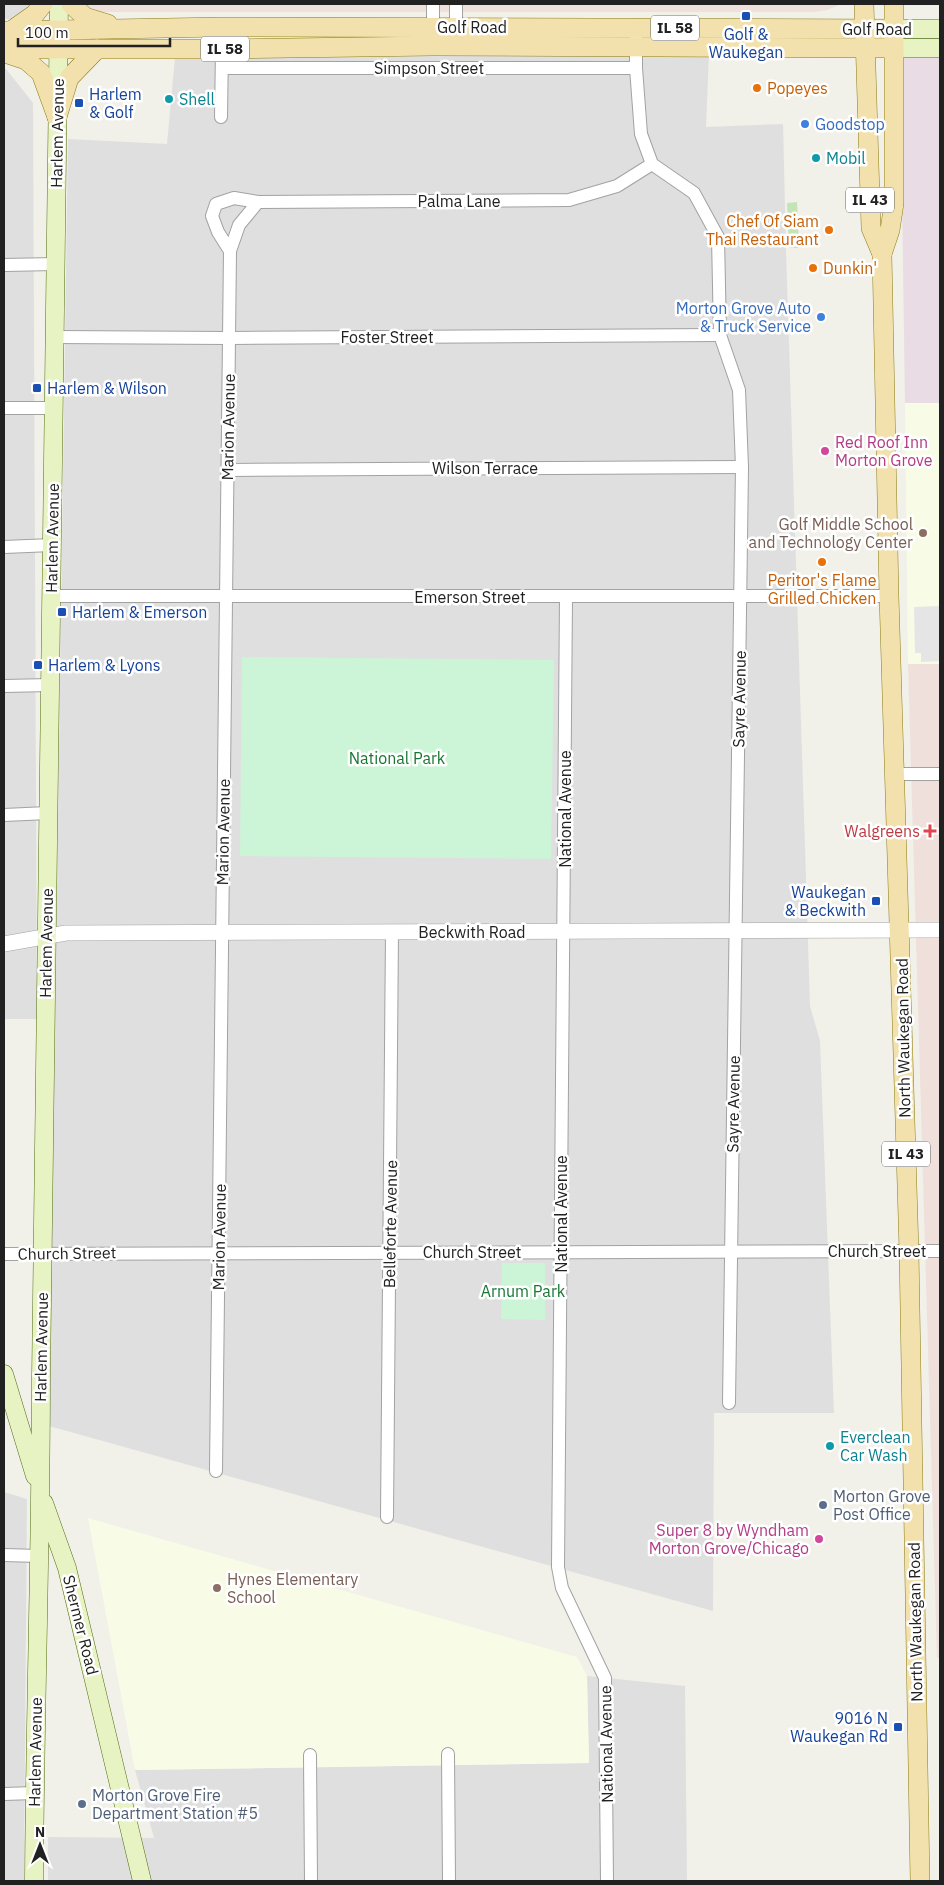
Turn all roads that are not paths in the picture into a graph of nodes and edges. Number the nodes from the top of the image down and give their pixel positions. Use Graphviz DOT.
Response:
graph roads {
  1 [pos="43,4"];
  2 [pos="59,4"];
  3 [pos="72,4"];
  4 [pos="433,4"];
  5 [pos="456,4"];
  6 [pos="864,4"];
  7 [pos="894,4"];
  8 [pos="636,28"];
  9 [pos="123,29"];
  10 [pos="865,29"];
  11 [pos="894,29"];
  12 [pos="940,29"];
  13 [pos="7,31"];
  14 [pos="433,36"];
  15 [pos="456,36"];
  16 [pos="58,39"];
  17 [pos="636,46"];
  18 [pos="4,48"];
  19 [pos="866,48"];
  20 [pos="894,48"];
  21 [pos="940,48"];
  22 [pos="97,49"];
  23 [pos="222,49"];
  24 [pos="4,52"];
  25 [pos="222,68"];
  26 [pos="636,68"];
  27 [pos="222,116"];
  28 [pos="57,117"];
  29 [pos="652,164"];
  30 [pos="258,202"];
  31 [pos="230,251"];
  32 [pos="882,254"];
  33 [pos="55,264"];
  34 [pos="4,265"];
  35 [pos="720,335"];
  36 [pos="54,337"];
  37 [pos="229,338"];
  38 [pos="4,408"];
  39 [pos="53,408"];
  40 [pos="742,467"];
  41 [pos="228,470"];
  42 [pos="52,545"];
  43 [pos="4,547"];
  44 [pos="740,595"];
  45 [pos="51,596"];
  46 [pos="226,596"];
  47 [pos="890,596"];
  48 [pos="566,597"];
  49 [pos="50,685"];
  50 [pos="4,686"];
  51 [pos="895,774"];
  52 [pos="940,774"];
  53 [pos="48,813"];
  54 [pos="4,815"];
  55 [pos="900,930"];
  56 [pos="940,930"];
  57 [pos="564,931"];
  58 [pos="736,931"];
  59 [pos="222,932"];
  60 [pos="392,932"];
  61 [pos="46,936"];
  62 [pos="4,944"];
  63 [pos="731,1251"];
  64 [pos="909,1251"];
  65 [pos="940,1251"];
  66 [pos="219,1252"];
  67 [pos="390,1252"];
  68 [pos="561,1252"];
  69 [pos="42,1253"];
  70 [pos="4,1254"];
  71 [pos="4,1374"];
  72 [pos="729,1403"];
  73 [pos="216,1471"];
  74 [pos="41,1494"];
  75 [pos="387,1517"];
  76 [pos="4,1555"];
  77 [pos="39,1556"];
  78 [pos="448,1754"];
  79 [pos="310,1756"];
  80 [pos="35,1793"];
  81 [pos="4,1794"];
  82 [pos="34,1881"];
  83 [pos="142,1881"];
  84 [pos="311,1881"];
  85 [pos="449,1881"];
  86 [pos="607,1881"];
  87 [pos="920,1881"];
  1 -- 13 [label="main road"];
  2 -- 16 [label="main road, Harlem Avenue"];
  3 -- 9 [label="main road"];
  4 -- 14 [label="street"];
  5 -- 15 [label="street"];
  6 -- 10 [label="main road, IL 43"];
  7 -- 11 [label="main road, IL 43"];
  8 -- 10 [label="main road, Golf Road / IL 58"];
  8 -- 15 [label="main road, Golf Road / IL 58"];
  8 -- 17 [label="street"];
  9 -- 14 [label="main road, Golf Road / IL 58"];
  9 -- 16 [label="main road, Golf Road / IL 58"];
  10 -- 11 [label="main road, Golf Road / IL 58"];
  10 -- 19 [label="main road, IL 43"];
  11 -- 12 [label="main road, Golf Road"];
  11 -- 20 [label="main road, IL 43"];
  13 -- 16 [label="main road, Golf Road / IL 58"];
  14 -- 15 [label="main road, Golf Road / IL 58"];
  14 -- 23 [label="main road, Golf Road / IL 58"];
  15 -- 17 [label="main road, Golf Road / IL 58"];
  16 -- 18 [label="main road, Golf Road / IL 58"];
  16 -- 22 [label="main road, Golf Road / IL 58"];
  16 -- 28 [label="main road, Harlem Avenue"];
  17 -- 19 [label="main road, Golf Road / IL 58"];
  17 -- 26 [label="street"];
  19 -- 20 [label="main road, Golf Road"];
  19 -- 32 [label="main road, North Waukegan Road / IL 43"];
  20 -- 21 [label="main road, Golf Road"];
  20 -- 32 [label="main road, North Waukegan Road / IL 43"];
  22 -- 23 [label="main road, Golf Road / IL 58"];
  22 -- 28 [label="main road"];
  23 -- 25 [label="street"];
  24 -- 28 [label="main road"];
  25 -- 26 [label="street, Simpson Street"];
  25 -- 27 [label="street"];
  26 -- 29 [label="street"];
  28 -- 33 [label="main road, Harlem Avenue"];
  29 -- 30 [label="street, Palma Lane"];
  29 -- 35 [label="street, Sayre Avenue"];
  30 -- 31 [label="street, Marion Avenue"];
  30 -- 31 [label="street, Palma Lane"];
  31 -- 37 [label="street, Marion Avenue"];
  32 -- 47 [label="main road, North Waukegan Road / IL 43"];
  33 -- 34 [label="street"];
  33 -- 36 [label="main road, Harlem Avenue"];
  35 -- 37 [label="street, Foster Street"];
  35 -- 40 [label="street, Sayre Avenue"];
  36 -- 37 [label="street, Foster Street"];
  36 -- 39 [label="main road, Harlem Avenue"];
  37 -- 41 [label="street, Marion Avenue"];
  38 -- 39 [label="street"];
  39 -- 42 [label="main road, Harlem Avenue"];
  40 -- 41 [label="street, Wilson Terrace"];
  40 -- 44 [label="street, Sayre Avenue"];
  41 -- 46 [label="street, Marion Avenue"];
  42 -- 43 [label="street"];
  42 -- 45 [label="main road, Harlem Avenue"];
  44 -- 47 [label="street, Emerson Street"];
  44 -- 48 [label="street, Emerson Street"];
  44 -- 58 [label="street, Sayre Avenue"];
  45 -- 46 [label="street, Emerson Street"];
  45 -- 49 [label="main road, Harlem Avenue"];
  46 -- 48 [label="street, Emerson Street"];
  46 -- 59 [label="street, Marion Avenue"];
  47 -- 51 [label="main road, North Waukegan Road / IL 43"];
  48 -- 57 [label="street, National Avenue"];
  49 -- 50 [label="street"];
  49 -- 53 [label="main road, Harlem Avenue"];
  51 -- 52 [label="street"];
  51 -- 55 [label="main road, North Waukegan Road / IL 43"];
  53 -- 54 [label="street"];
  53 -- 61 [label="main road, Harlem Avenue"];
  55 -- 56 [label="street, Beckwith Road"];
  55 -- 58 [label="street, Beckwith Road"];
  55 -- 64 [label="main road, North Waukegan Road / IL 43"];
  57 -- 58 [label="street, Beckwith Road"];
  57 -- 60 [label="street, Beckwith Road"];
  57 -- 68 [label="street, National Avenue"];
  58 -- 63 [label="street, Sayre Avenue"];
  59 -- 60 [label="street, Beckwith Road"];
  59 -- 61 [label="street, Beckwith Road"];
  59 -- 66 [label="street, Marion Avenue"];
  60 -- 67 [label="street, Belleforte Avenue"];
  61 -- 62 [label="street, Beckwith Road"];
  61 -- 69 [label="main road, Harlem Avenue"];
  63 -- 64 [label="street, Church Street"];
  63 -- 68 [label="street, Church Street"];
  63 -- 72 [label="street, Sayre Avenue"];
  64 -- 65 [label="street, Church Street"];
  64 -- 87 [label="main road, North Waukegan Road / IL 43"];
  66 -- 67 [label="street, Church Street"];
  66 -- 69 [label="street, Church Street"];
  66 -- 73 [label="street, Marion Avenue"];
  67 -- 68 [label="street, Church Street"];
  67 -- 75 [label="street, Belleforte Avenue"];
  68 -- 86 [label="street, National Avenue"];
  69 -- 70 [label="street, Church Street"];
  69 -- 74 [label="main road, Harlem Avenue"];
  71 -- 74 [label="main road, Shermer Road"];
  74 -- 77 [label="main road, Harlem Avenue"];
  74 -- 83 [label="main road, Shermer Road"];
  76 -- 77 [label="street"];
  77 -- 80 [label="main road, Harlem Avenue"];
  78 -- 85 [label="street"];
  79 -- 84 [label="street"];
  80 -- 81 [label="street"];
  80 -- 82 [label="main road, Harlem Avenue"];
}
